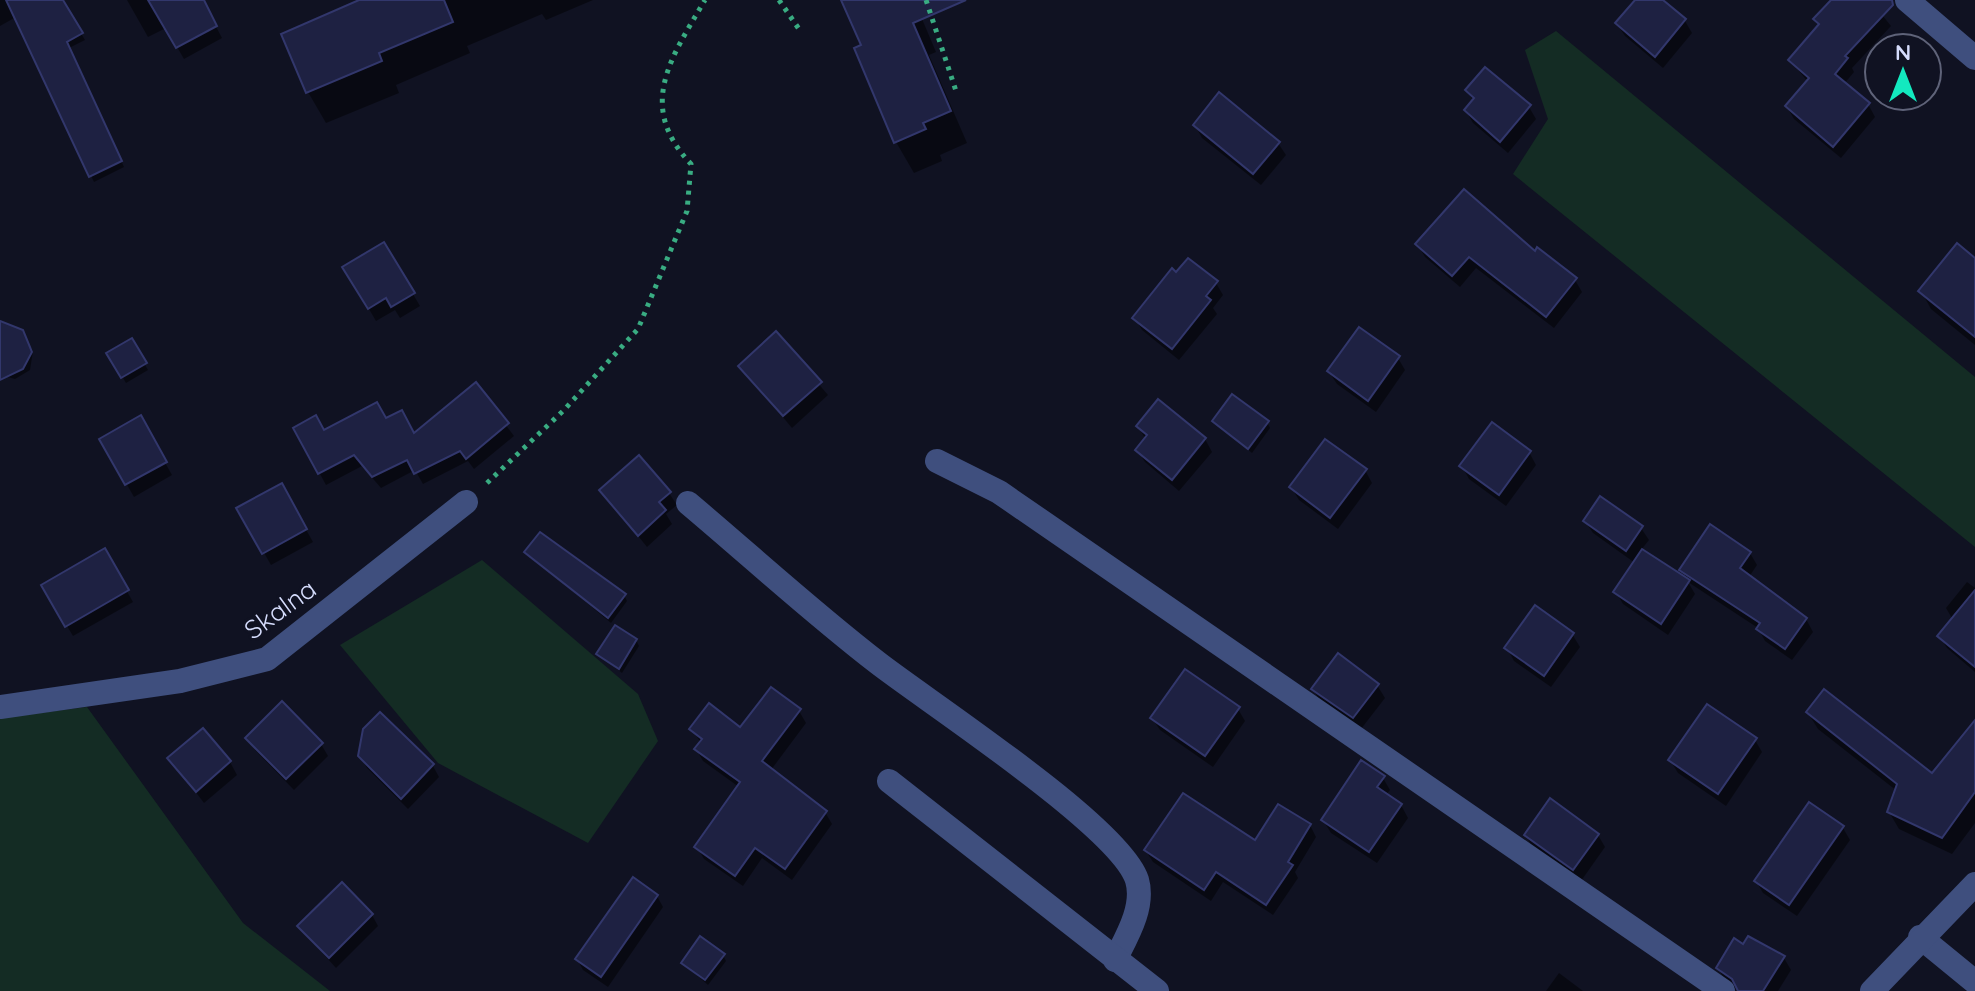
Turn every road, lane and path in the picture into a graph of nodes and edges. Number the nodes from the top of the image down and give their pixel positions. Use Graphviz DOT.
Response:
graph roads {
  1 [pos="705,0"];
  2 [pos="779,0"];
  3 [pos="926,0"];
  4 [pos="1907,0"];
  5 [pos="801,32"];
  6 [pos="1975,58"];
  7 [pos="956,91"];
  8 [pos="937,461"];
  9 [pos="466,502"];
  10 [pos="688,503"];
  11 [pos="0,707"];
  12 [pos="889,781"];
  13 [pos="1975,884"];
  14 [pos="1920,937"];
  15 [pos="1115,960"];
  16 [pos="1975,982"];
  17 [pos="1157,991"];
  18 [pos="1723,991"];
  19 [pos="1872,991"];
  1 -- 9 [label="path"];
  2 -- 5 [label="path"];
  3 -- 7 [label="path"];
  4 -- 6 [label="street"];
  8 -- 18 [label="street"];
  9 -- 11 [label="street, Skalna"];
  10 -- 15 [label="street"];
  12 -- 15 [label="street"];
  13 -- 14 [label="street"];
  14 -- 16 [label="street"];
  14 -- 19 [label="street"];
  15 -- 17 [label="street"];
}
